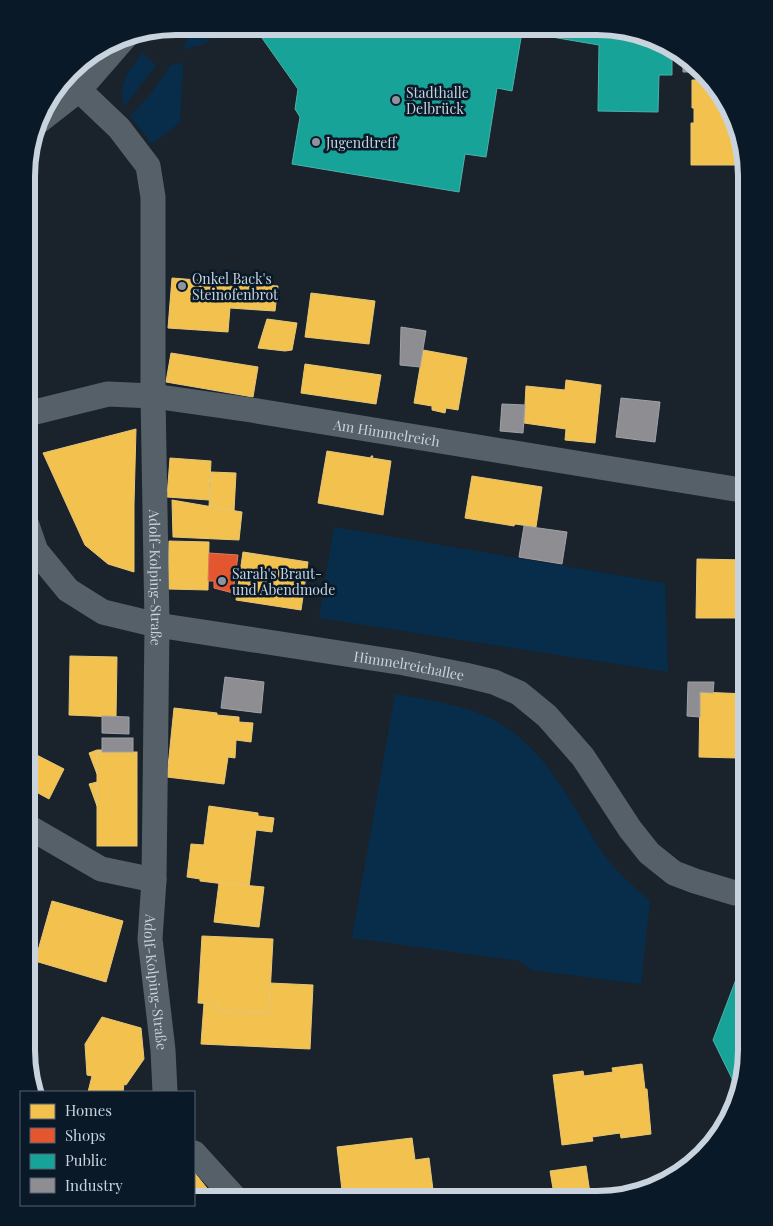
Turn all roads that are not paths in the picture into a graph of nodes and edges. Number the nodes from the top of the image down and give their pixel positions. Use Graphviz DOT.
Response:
graph roads {
  1 [pos="114,50"];
  2 [pos="79,90"];
  3 [pos="49,114"];
  4 [pos="153,396"];
  5 [pos="35,412"];
  6 [pos="738,490"];
  7 [pos="35,548"];
  8 [pos="157,625"];
  9 [pos="35,831"];
  10 [pos="154,880"];
  11 [pos="738,893"];
  12 [pos="165,1091"];
  13 [pos="195,1154"];
  14 [pos="229,1191"];
  1 -- 2 [label="street"];
  2 -- 3 [label="street"];
  2 -- 4 [label="street, Adolf-Kolping-Straße"];
  4 -- 5 [label="street, Am Himmelreich"];
  4 -- 6 [label="street, Am Himmelreich"];
  4 -- 8 [label="street, Adolf-Kolping-Straße"];
  7 -- 8 [label="street, Himmelreichallee"];
  8 -- 10 [label="street, Adolf-Kolping-Straße"];
  8 -- 11 [label="street, Himmelreichallee"];
  9 -- 10 [label="street"];
  10 -- 12 [label="street, Adolf-Kolping-Straße"];
  13 -- 14 [label="street"];
}
